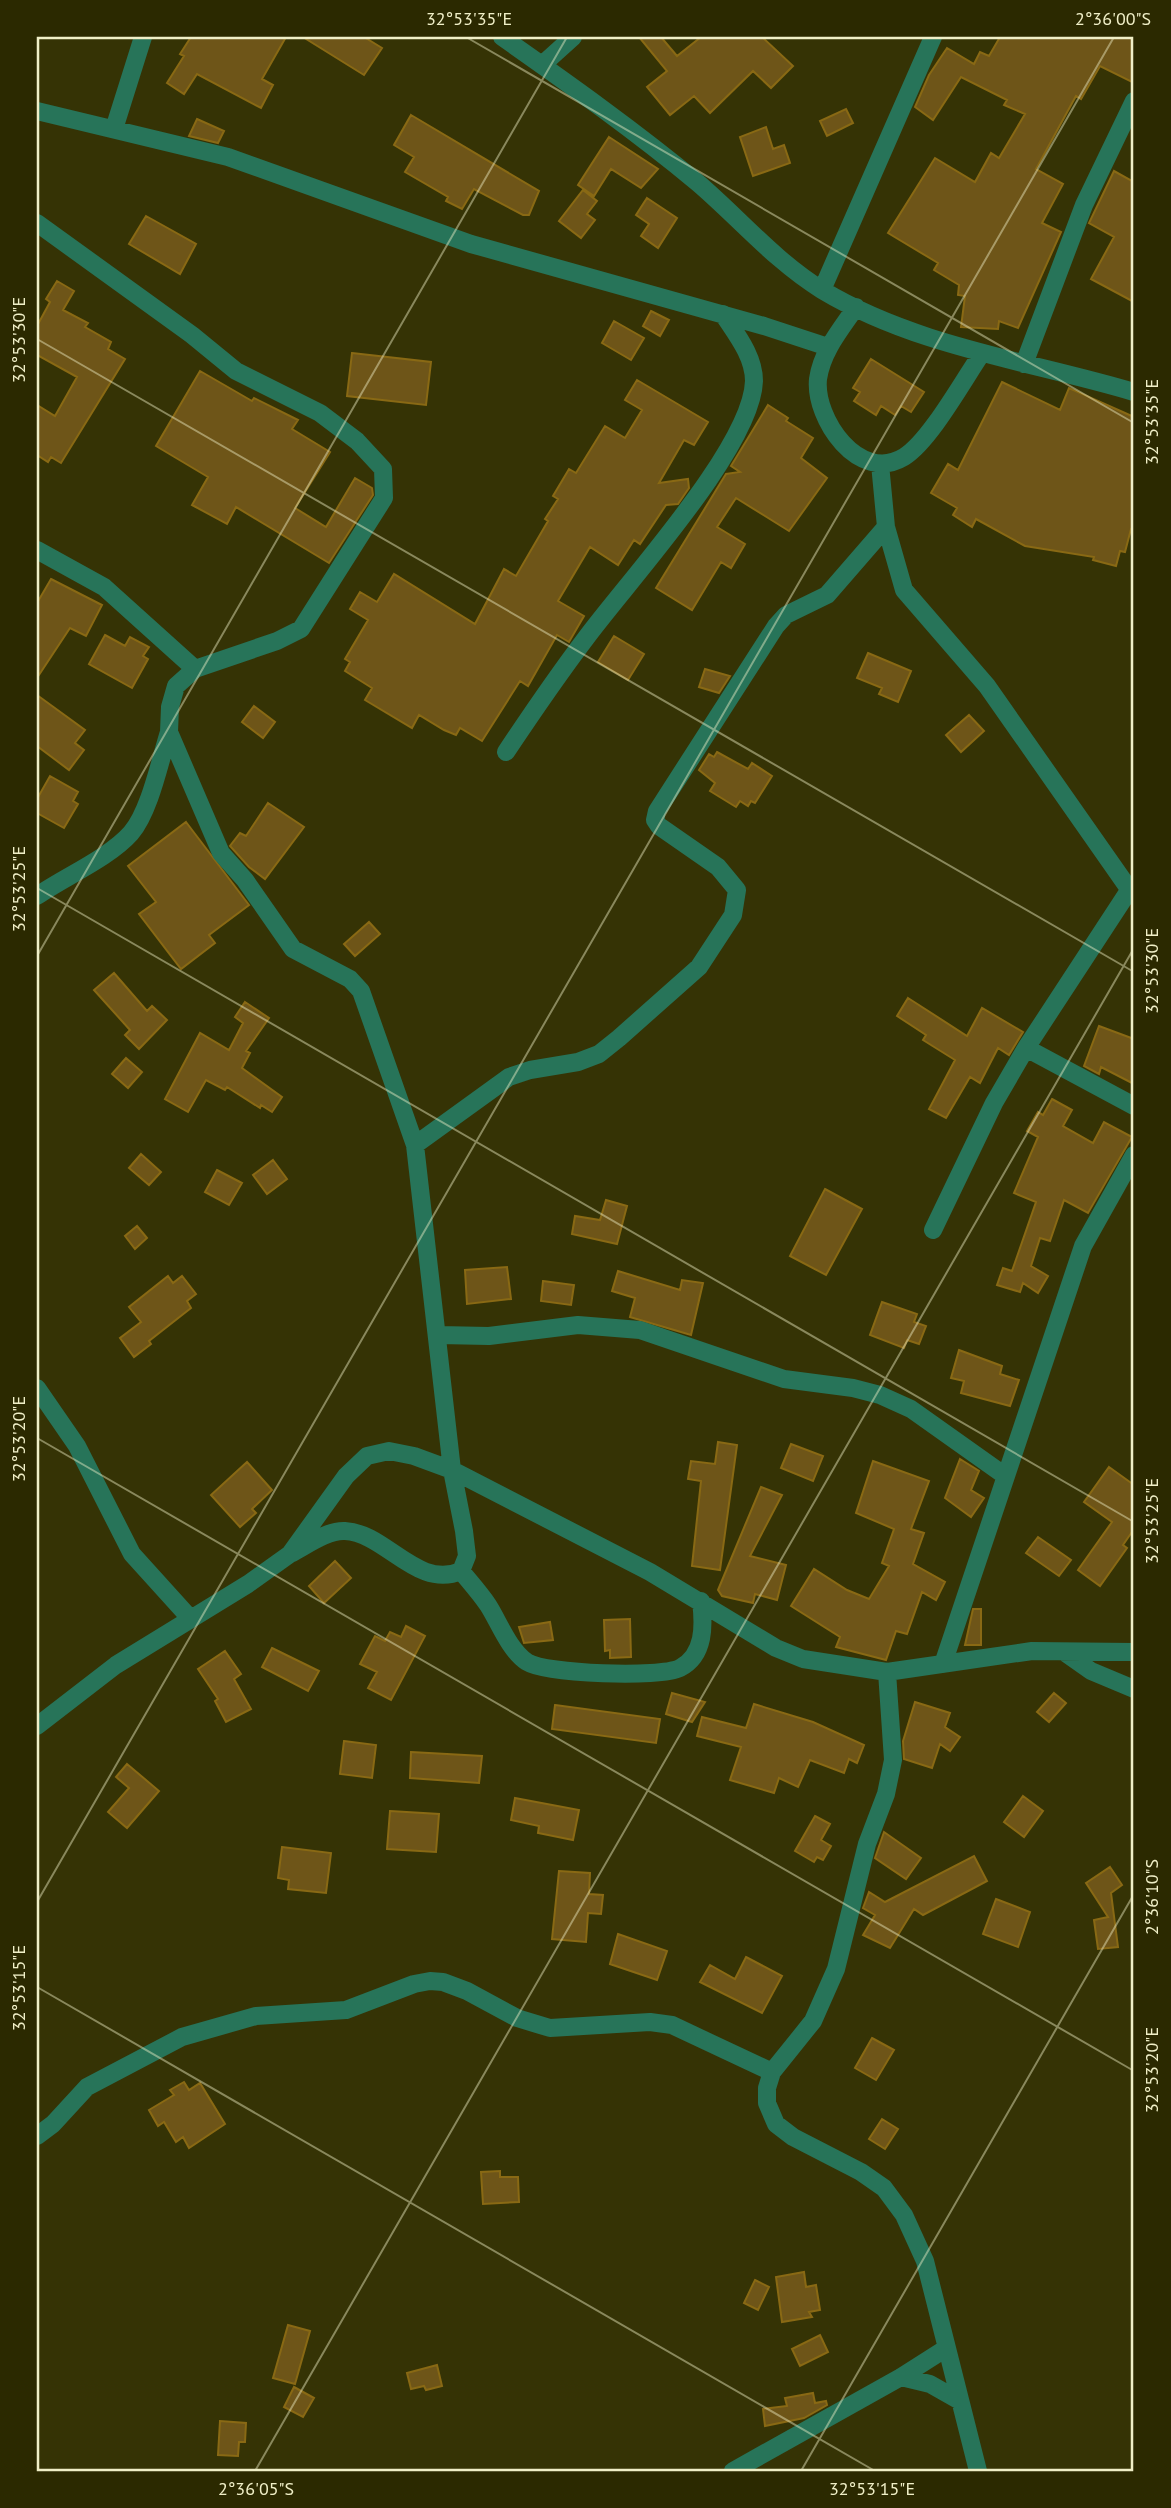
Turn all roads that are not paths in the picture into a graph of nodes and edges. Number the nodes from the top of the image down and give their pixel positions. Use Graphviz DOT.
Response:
graph roads {
  1 [pos="502,37"];
  2 [pos="573,37"];
  3 [pos="933,37"];
  4 [pos="137,39"];
  5 [pos="542,65"];
  6 [pos="1134,101"];
  7 [pos="37,111"];
  8 [pos="114,129"];
  9 [pos="37,223"];
  10 [pos="822,290"];
  11 [pos="856,307"];
  12 [pos="723,314"];
  13 [pos="828,347"];
  14 [pos="982,353"];
  15 [pos="1024,364"];
  16 [pos="1134,392"];
  17 [pos="880,464"];
  18 [pos="886,527"];
  19 [pos="37,550"];
  20 [pos="195,669"];
  21 [pos="169,732"];
  22 [pos="506,752"];
  23 [pos="1132,892"];
  24 [pos="37,896"];
  25 [pos="1026,1048"];
  26 [pos="1134,1106"];
  27 [pos="415,1144"];
  28 [pos="1134,1155"];
  29 [pos="933,1230"];
  30 [pos="439,1335"];
  31 [pos="37,1388"];
  32 [pos="452,1470"];
  33 [pos="1004,1475"];
  34 [pos="290,1554"];
  35 [pos="461,1571"];
  36 [pos="701,1601"];
  37 [pos="189,1617"];
  38 [pos="1064,1652"];
  39 [pos="1134,1652"];
  40 [pos="943,1664"];
  41 [pos="887,1672"];
  42 [pos="1134,1689"];
  43 [pos="37,1726"];
  44 [pos="772,2072"];
  45 [pos="37,2136"];
  46 [pos="945,2349"];
  47 [pos="901,2377"];
  48 [pos="960,2400"];
  49 [pos="733,2471"];
  50 [pos="978,2471"];
  1 -- 5 [label="street"];
  2 -- 5 [label="street"];
  3 -- 10 [label="street"];
  4 -- 8 [label="street"];
  5 -- 10 [label="street"];
  6 -- 15 [label="street"];
  7 -- 8 [label="street"];
  8 -- 12 [label="street"];
  9 -- 20 [label="street"];
  10 -- 11 [label="street"];
  11 -- 13 [label="street"];
  11 -- 14 [label="street"];
  12 -- 13 [label="street"];
  12 -- 22 [label="street"];
  13 -- 17 [label="street"];
  14 -- 15 [label="street"];
  14 -- 17 [label="street"];
  15 -- 16 [label="street"];
  17 -- 18 [label="street"];
  18 -- 23 [label="street"];
  18 -- 27 [label="street"];
  19 -- 20 [label="street"];
  20 -- 21 [label="street"];
  21 -- 24 [label="street"];
  21 -- 27 [label="street"];
  23 -- 25 [label="street"];
  25 -- 26 [label="street"];
  25 -- 29 [label="street"];
  27 -- 30 [label="street"];
  28 -- 33 [label="street"];
  30 -- 32 [label="street"];
  30 -- 33 [label="street"];
  31 -- 37 [label="street"];
  32 -- 34 [label="street"];
  32 -- 35 [label="street"];
  32 -- 36 [label="street"];
  33 -- 40 [label="street"];
  34 -- 35 [label="street"];
  34 -- 37 [label="street"];
  35 -- 36 [label="street"];
  36 -- 41 [label="street"];
  37 -- 43 [label="street"];
  38 -- 39 [label="street"];
  38 -- 40 [label="street"];
  38 -- 42 [label="street"];
  40 -- 41 [label="street"];
  41 -- 44 [label="street"];
  44 -- 45 [label="street"];
  44 -- 46 [label="street"];
  46 -- 47 [label="street"];
  46 -- 48 [label="street"];
  47 -- 48 [label="street"];
  47 -- 49 [label="street"];
  48 -- 50 [label="street"];
}
